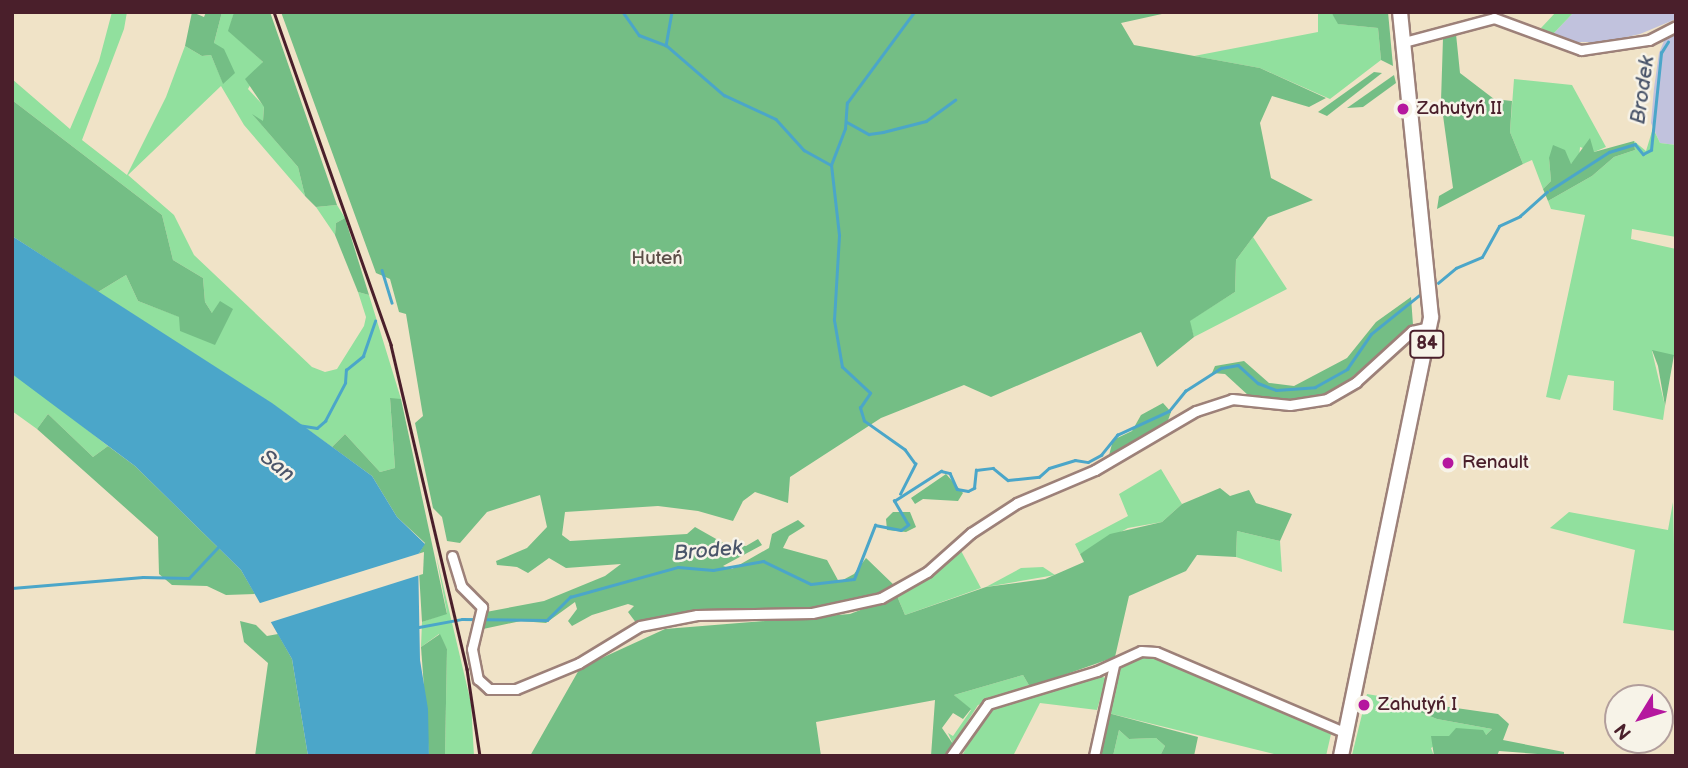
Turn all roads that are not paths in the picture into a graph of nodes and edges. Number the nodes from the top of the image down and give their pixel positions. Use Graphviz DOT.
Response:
graph roads {
  1 [pos="1400,12"];
  2 [pos="1676,26"];
  3 [pos="1404,42"];
  4 [pos="1430,327"];
  5 [pos="452,556"];
  6 [pos="1114,665"];
  7 [pos="1346,733"];
  8 [pos="951,756"];
  9 [pos="1094,756"];
  10 [pos="1341,756"];
  1 -- 3 [label="main road, 84"];
  2 -- 3 [label="street"];
  3 -- 4 [label="main road, 84"];
  4 -- 5 [label="street"];
  4 -- 7 [label="main road, 84"];
  6 -- 7 [label="street"];
  6 -- 8 [label="street"];
  6 -- 9 [label="street"];
  7 -- 10 [label="main road, 84"];
}
